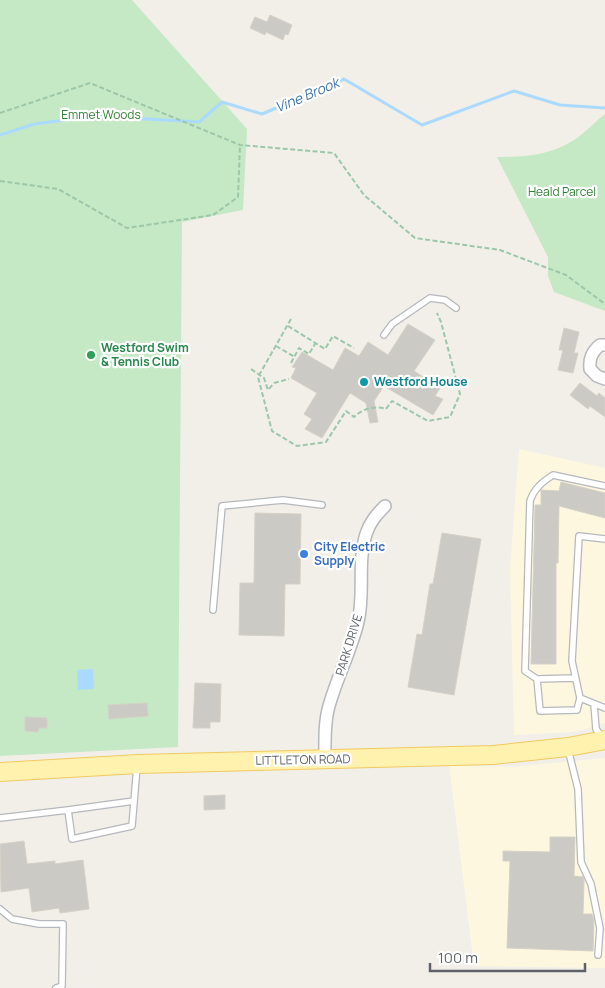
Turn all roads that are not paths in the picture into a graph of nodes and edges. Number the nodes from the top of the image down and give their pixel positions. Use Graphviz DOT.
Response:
graph roads {
  1 [pos="456,308"];
  2 [pos="384,335"];
  3 [pos="605,345"];
  4 [pos="605,380"];
  5 [pos="605,486"];
  6 [pos="322,505"];
  7 [pos="385,506"];
  8 [pos="605,539"];
  9 [pos="213,610"];
  10 [pos="574,678"];
  11 [pos="537,679"];
  12 [pos="580,698"];
  13 [pos="594,704"];
  14 [pos="605,708"];
  15 [pos="605,740"];
  16 [pos="568,747"];
  17 [pos="325,760"];
  18 [pos="138,764"];
  19 [pos="0,772"];
  20 [pos="134,801"];
  21 [pos="68,810"];
  22 [pos="0,818"];
  23 [pos="0,909"];
  24 [pos="598,956"];
  25 [pos="56,988"];
  1 -- 2 [label="lane"];
  3 -- 4 [label="street"];
  5 -- 11 [label="lane"];
  6 -- 9 [label="lane"];
  7 -- 17 [label="street, PARK DRIVE"];
  8 -- 10 [label="lane"];
  10 -- 11 [label="lane"];
  10 -- 12 [label="lane"];
  11 -- 12 [label="lane"];
  12 -- 13 [label="lane"];
  13 -- 14 [label="lane"];
  13 -- 15 [label="lane"];
  15 -- 16 [label="main road, LITTLETON ROAD"];
  16 -- 17 [label="main road, LITTLETON ROAD"];
  16 -- 24 [label="lane"];
  17 -- 18 [label="main road, LITTLETON ROAD"];
  18 -- 19 [label="main road, LITTLETON ROAD"];
  18 -- 20 [label="lane"];
  20 -- 21 [label="lane"];
  20 -- 21 [label="lane"];
  21 -- 22 [label="lane"];
  23 -- 25 [label="lane"];
}
